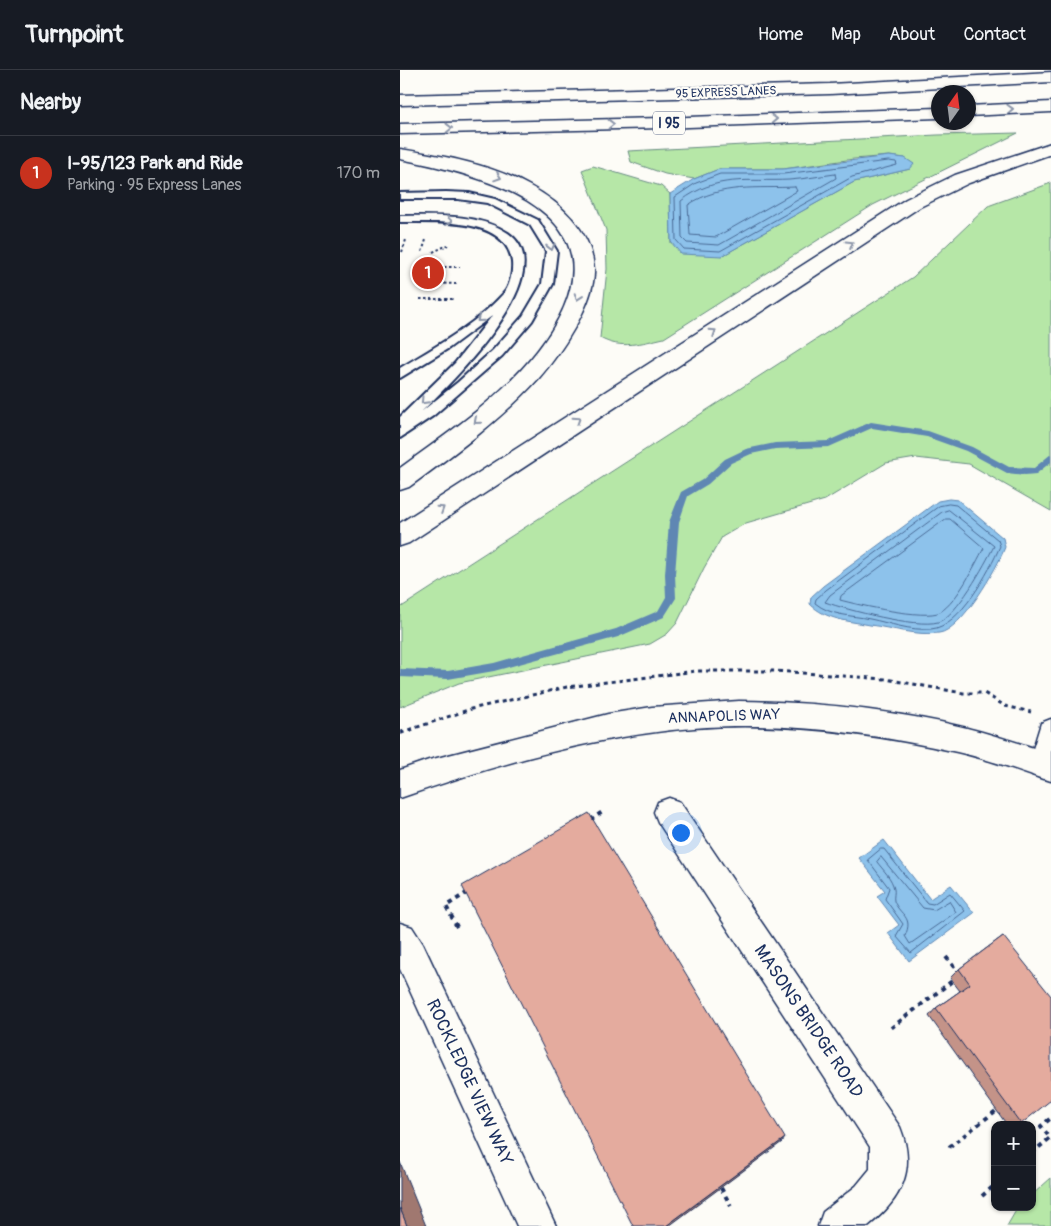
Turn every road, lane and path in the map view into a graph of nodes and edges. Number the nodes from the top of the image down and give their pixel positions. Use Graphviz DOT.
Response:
graph roads {
  1 [pos="1051,77"];
  2 [pos="400,100"];
  3 [pos="1051,107"];
  4 [pos="976,111"];
  5 [pos="931,112"];
  6 [pos="400,129"];
  7 [pos="1051,148"];
  8 [pos="400,154"];
  9 [pos="400,196"];
  10 [pos="400,220"];
  11 [pos="407,237"];
  12 [pos="427,237"];
  13 [pos="448,245"];
  14 [pos="402,252"];
  15 [pos="422,252"];
  16 [pos="433,252"];
  17 [pos="429,267"];
  18 [pos="460,267"];
  19 [pos="424,283"];
  20 [pos="456,284"];
  21 [pos="509,295"];
  22 [pos="420,299"];
  23 [pos="453,299"];
  24 [pos="400,374"];
  25 [pos="400,424"];
  26 [pos="400,433"];
  27 [pos="400,481"];
  28 [pos="400,536"];
  29 [pos="984,693"];
  30 [pos="1005,706"];
  31 [pos="1051,732"];
  32 [pos="1047,766"];
  33 [pos="400,784"];
  34 [pos="604,811"];
  35 [pos="669,812"];
  36 [pos="588,821"];
  37 [pos="471,891"];
  38 [pos="457,927"];
  39 [pos="400,939"];
  40 [pos="946,957"];
  41 [pos="958,972"];
  42 [pos="952,981"];
  43 [pos="891,1028"];
  44 [pos="997,1110"];
  45 [pos="1051,1118"];
  46 [pos="949,1147"];
  47 [pos="1036,1150"];
  48 [pos="720,1188"];
  49 [pos="991,1188"];
  50 [pos="982,1196"];
  51 [pos="731,1206"];
  52 [pos="537,1226"];
  53 [pos="837,1226"];
  1 -- 2 [label="main road, 95 EXPRESS LANES"];
  4 -- 3 [label="main road, one-way"];
  6 -- 5 [label="main road, I 95, one-way"];
  28 -- 7 [label="main road, one-way"];
  8 -- 27 [label="main road, one-way"];
  9 -- 26 [label="lane, one-way"];
  10 -- 21 [label="lane, one-way"];
  11 -- 14 [label="path"];
  12 -- 15 [label="path"];
  13 -- 16 [label="path"];
  17 -- 18 [label="path"];
  19 -- 20 [label="path"];
  21 -- 24 [label="lane, one-way"];
  21 -- 25 [label="lane, one-way"];
  22 -- 23 [label="path"];
  29 -- 30 [label="path"];
  31 -- 32 [label="main road"];
  32 -- 33 [label="main road, ANNAPOLIS WAY"];
  34 -- 36 [label="path"];
  35 -- 53 [label="main road, MASONS BRIDGE ROAD"];
  37 -- 38 [label="path"];
  39 -- 52 [label="main road, ROCKLEDGE VIEW WAY"];
  40 -- 41 [label="path"];
  42 -- 43 [label="path"];
  44 -- 46 [label="path"];
  45 -- 47 [label="path"];
  48 -- 51 [label="path"];
  49 -- 50 [label="path"];
}
